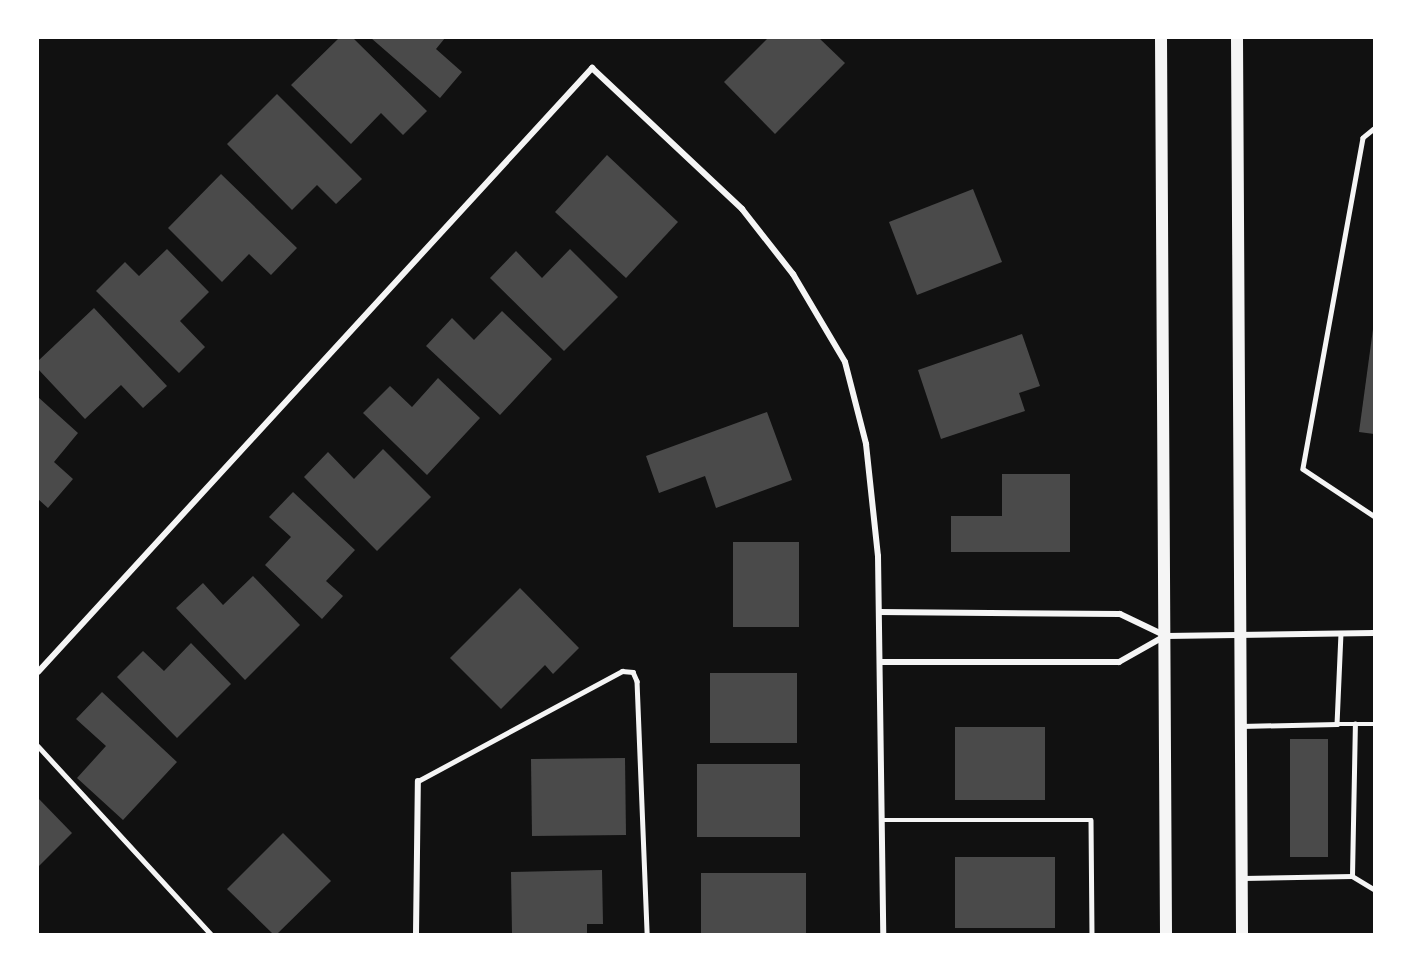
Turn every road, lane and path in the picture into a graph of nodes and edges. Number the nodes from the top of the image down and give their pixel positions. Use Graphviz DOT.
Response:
graph roads {
  1 [pos="1161,38"];
  2 [pos="1237,38"];
  3 [pos="1374,129"];
  4 [pos="1374,516"];
  5 [pos="879,612"];
  6 [pos="1341,633"];
  7 [pos="1374,633"];
  8 [pos="1240,634"];
  9 [pos="1166,636"];
  10 [pos="880,662"];
  11 [pos="38,672"];
  12 [pos="1337,724"];
  13 [pos="1355,724"];
  14 [pos="1374,724"];
  15 [pos="1241,726"];
  16 [pos="38,746"];
  17 [pos="418,781"];
  18 [pos="882,820"];
  19 [pos="1352,876"];
  20 [pos="1242,878"];
  21 [pos="1374,889"];
  22 [pos="211,934"];
  23 [pos="416,934"];
  24 [pos="647,934"];
  25 [pos="883,934"];
  26 [pos="1092,934"];
  27 [pos="1166,934"];
  28 [pos="1242,934"];
  1 -- 9 [label="main road"];
  2 -- 8 [label="main road"];
  3 -- 4 [label="lane"];
  5 -- 9 [label="street"];
  5 -- 10 [label="street"];
  5 -- 11 [label="street"];
  6 -- 7 [label="street"];
  6 -- 8 [label="street"];
  6 -- 12 [label="lane"];
  8 -- 9 [label="street"];
  8 -- 15 [label="main road"];
  9 -- 10 [label="street"];
  9 -- 27 [label="main road"];
  10 -- 18 [label="street"];
  12 -- 13 [label="lane"];
  12 -- 15 [label="lane"];
  13 -- 14 [label="lane"];
  13 -- 19 [label="lane"];
  15 -- 20 [label="main road"];
  16 -- 22 [label="lane"];
  17 -- 23 [label="street"];
  17 -- 24 [label="lane"];
  18 -- 25 [label="street"];
  18 -- 26 [label="lane"];
  19 -- 20 [label="lane"];
  19 -- 21 [label="lane"];
  20 -- 28 [label="main road"];
}
